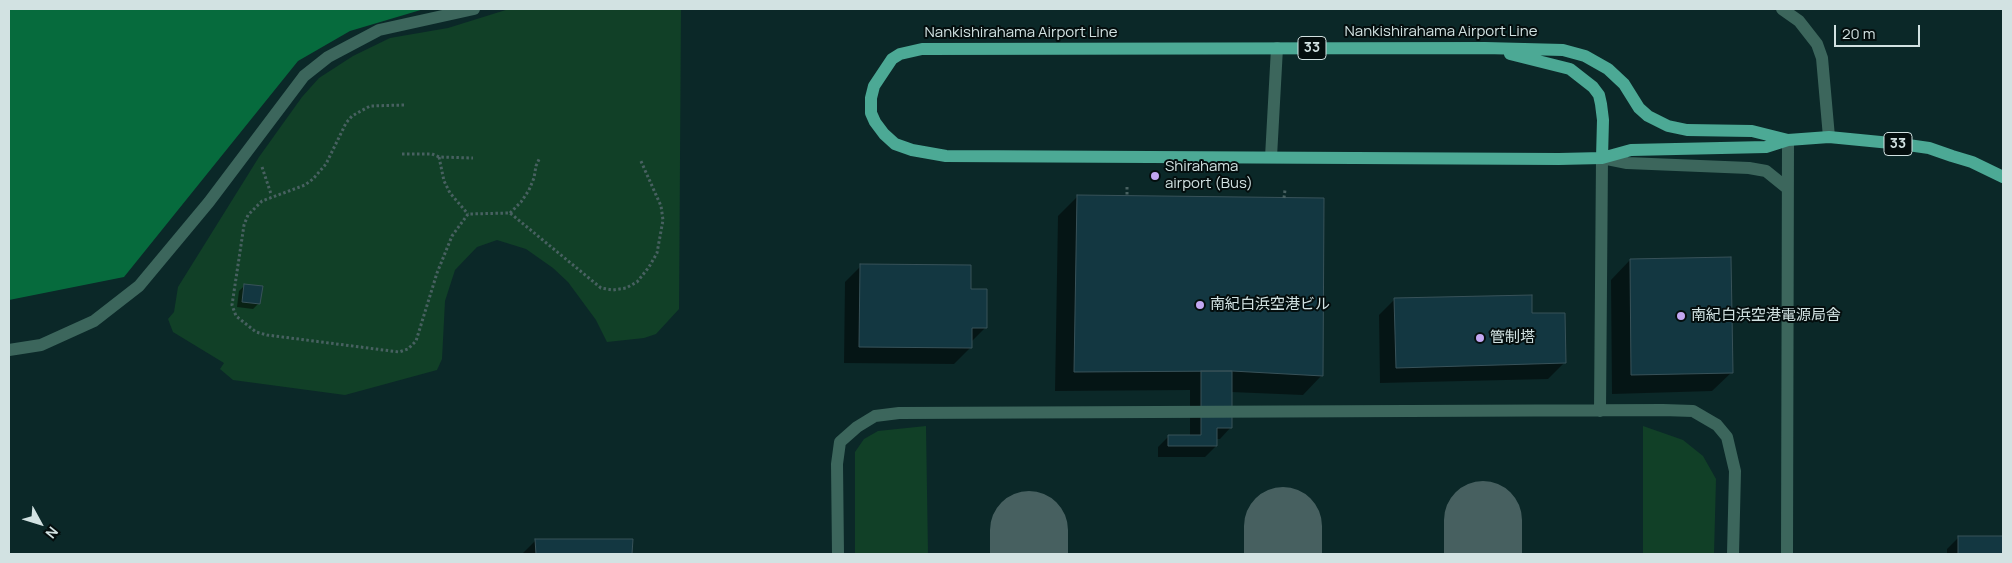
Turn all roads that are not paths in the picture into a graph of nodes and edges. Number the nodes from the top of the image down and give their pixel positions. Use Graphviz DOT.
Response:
graph roads {
  1 [pos="474,9"];
  2 [pos="1782,9"];
  3 [pos="1277,48"];
  4 [pos="1485,48"];
  5 [pos="1828,137"];
  6 [pos="1788,140"];
  7 [pos="1271,157"];
  8 [pos="1602,158"];
  9 [pos="2003,177"];
  10 [pos="1787,188"];
  11 [pos="9,350"];
  12 [pos="1600,411"];
  13 [pos="838,554"];
  14 [pos="1733,554"];
  15 [pos="1787,554"];
  1 -- 11 [label="street"];
  2 -- 5 [label="street"];
  3 -- 4 [label="main road, Nankishirahama Airport Line / 33"];
  3 -- 7 [label="street"];
  3 -- 7 [label="main road, Nankishirahama Airport Line / 33"];
  4 -- 6 [label="main road, Nankishirahama Airport Line / 33"];
  4 -- 8 [label="main road"];
  5 -- 6 [label="main road, Nankishirahama Airport Line / 33"];
  5 -- 9 [label="main road, Nankishirahama Airport Line / 33"];
  6 -- 8 [label="main road, Nankishirahama Airport Line / 33"];
  6 -- 10 [label="street"];
  7 -- 8 [label="main road, Nankishirahama Airport Line / 33"];
  8 -- 10 [label="street"];
  8 -- 12 [label="street"];
  10 -- 15 [label="street"];
  12 -- 13 [label="street"];
  12 -- 14 [label="street"];
}
